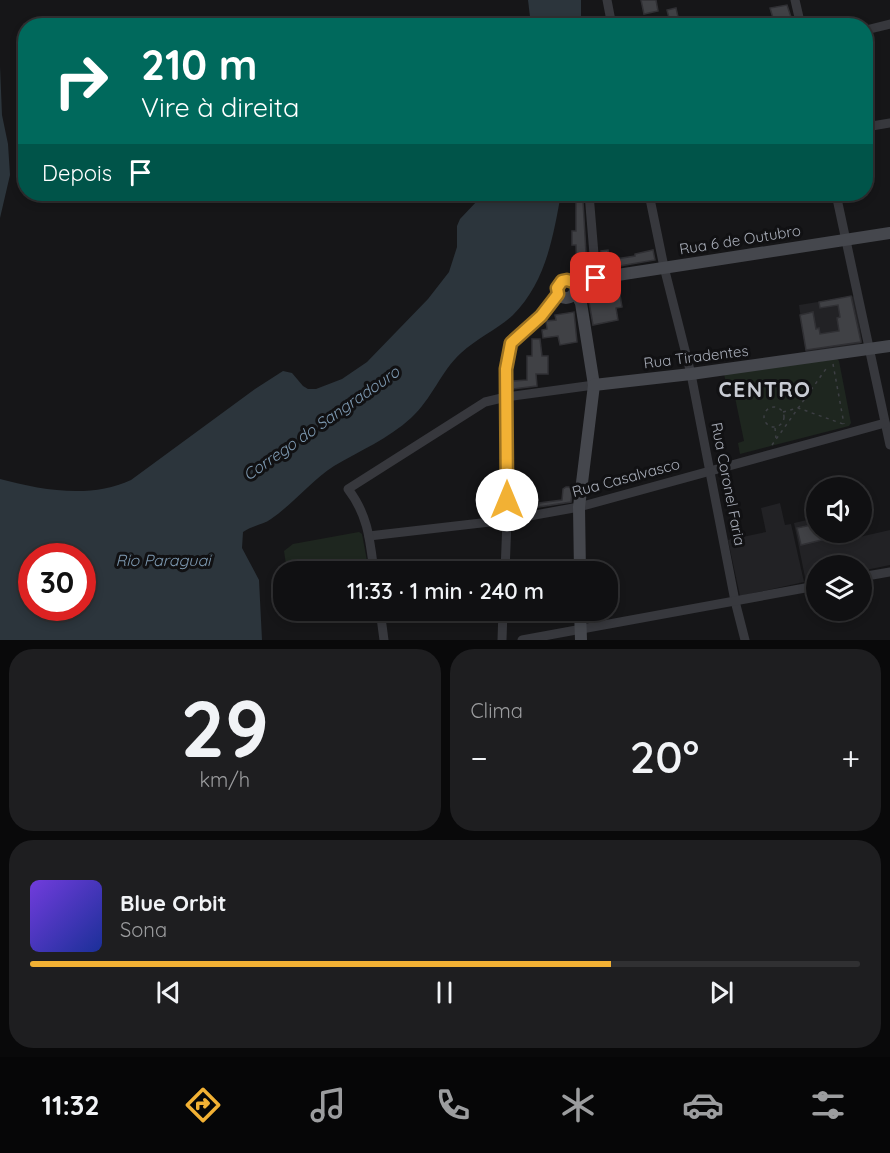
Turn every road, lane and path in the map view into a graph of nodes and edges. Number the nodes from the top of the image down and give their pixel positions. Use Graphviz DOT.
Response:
graph roads {
  1 [pos="607,0"];
  2 [pos="795,0"];
  3 [pos="610,18"];
  4 [pos="799,18"];
  5 [pos="890,24"];
  6 [pos="873,28"];
  7 [pos="890,123"];
  8 [pos="873,126"];
  9 [pos="590,201"];
  10 [pos="650,201"];
  11 [pos="838,201"];
  12 [pos="890,233"];
  13 [pos="847,239"];
  14 [pos="664,267"];
  15 [pos="596,278"];
  16 [pos="574,287"];
  17 [pos="558,294"];
  18 [pos="890,346"];
  19 [pos="869,349"];
  20 [pos="692,374"];
  21 [pos="594,385"];
  22 [pos="506,397"];
  23 [pos="798,408"];
  24 [pos="783,412"];
  25 [pos="885,423"];
  26 [pos="844,424"];
  27 [pos="849,426"];
  28 [pos="775,427"];
  29 [pos="777,439"];
  30 [pos="890,445"];
  31 [pos="772,446"];
  32 [pos="710,470"];
  33 [pos="579,507"];
  34 [pos="507,520"];
  35 [pos="369,536"];
  36 [pos="372,561"];
  37 [pos="505,561"];
  38 [pos="580,561"];
  39 [pos="890,572"];
  40 [pos="872,575"];
  41 [pos="806,588"];
  42 [pos="735,601"];
  43 [pos="381,621"];
  44 [pos="503,621"];
  45 [pos="580,635"];
  46 [pos="384,640"];
  47 [pos="502,640"];
  48 [pos="522,640"];
  49 [pos="745,640"];
  1 -- 3 [label="street"];
  2 -- 4 [label="street"];
  5 -- 6 [label="street"];
  7 -- 8 [label="street"];
  9 -- 15 [label="street"];
  10 -- 14 [label="street, Rua Coronel Faria"];
  11 -- 13 [label="street"];
  12 -- 13 [label="street, Rua 6 de Outubro"];
  13 -- 14 [label="street, Rua 6 de Outubro"];
  13 -- 19 [label="street"];
  14 -- 15 [label="street, Rua 6 de Outubro"];
  14 -- 20 [label="street, Rua Coronel Faria"];
  15 -- 16 [label="street, Rua 6 de Outubro"];
  16 -- 17 [label="street, Rua 6 de Outubro"];
  16 -- 21 [label="street"];
  17 -- 22 [label="street"];
  18 -- 19 [label="street, Rua Tiradentes"];
  19 -- 20 [label="street, Rua Tiradentes"];
  19 -- 25 [label="street"];
  20 -- 21 [label="street, Rua Tiradentes"];
  20 -- 32 [label="street, Rua Coronel Faria"];
  21 -- 22 [label="street, Rua Tiradentes"];
  21 -- 33 [label="street"];
  22 -- 34 [label="street"];
  22 -- 35 [label="street, Rua Tiradentes"];
  23 -- 24 [label="path"];
  23 -- 26 [label="path"];
  23 -- 26 [label="path"];
  23 -- 29 [label="path"];
  24 -- 28 [label="path"];
  24 -- 28 [label="path"];
  25 -- 30 [label="street"];
  25 -- 32 [label="street, Rua Casalvasco"];
  26 -- 27 [label="path"];
  28 -- 29 [label="path"];
  29 -- 31 [label="path"];
  32 -- 33 [label="street, Rua Casalvasco"];
  32 -- 42 [label="street, Rua Coronel Faria"];
  33 -- 34 [label="street, Rua Casalvasco"];
  33 -- 38 [label="street"];
  34 -- 35 [label="street, Rua Casalvasco"];
  34 -- 37 [label="street"];
  35 -- 36 [label="street"];
  39 -- 40 [label="street"];
  41 -- 42 [label="street"];
  42 -- 45 [label="street"];
  42 -- 49 [label="street, Rua Coronel Faria"];
  43 -- 46 [label="street"];
  44 -- 47 [label="street"];
  45 -- 48 [label="street"];
}
